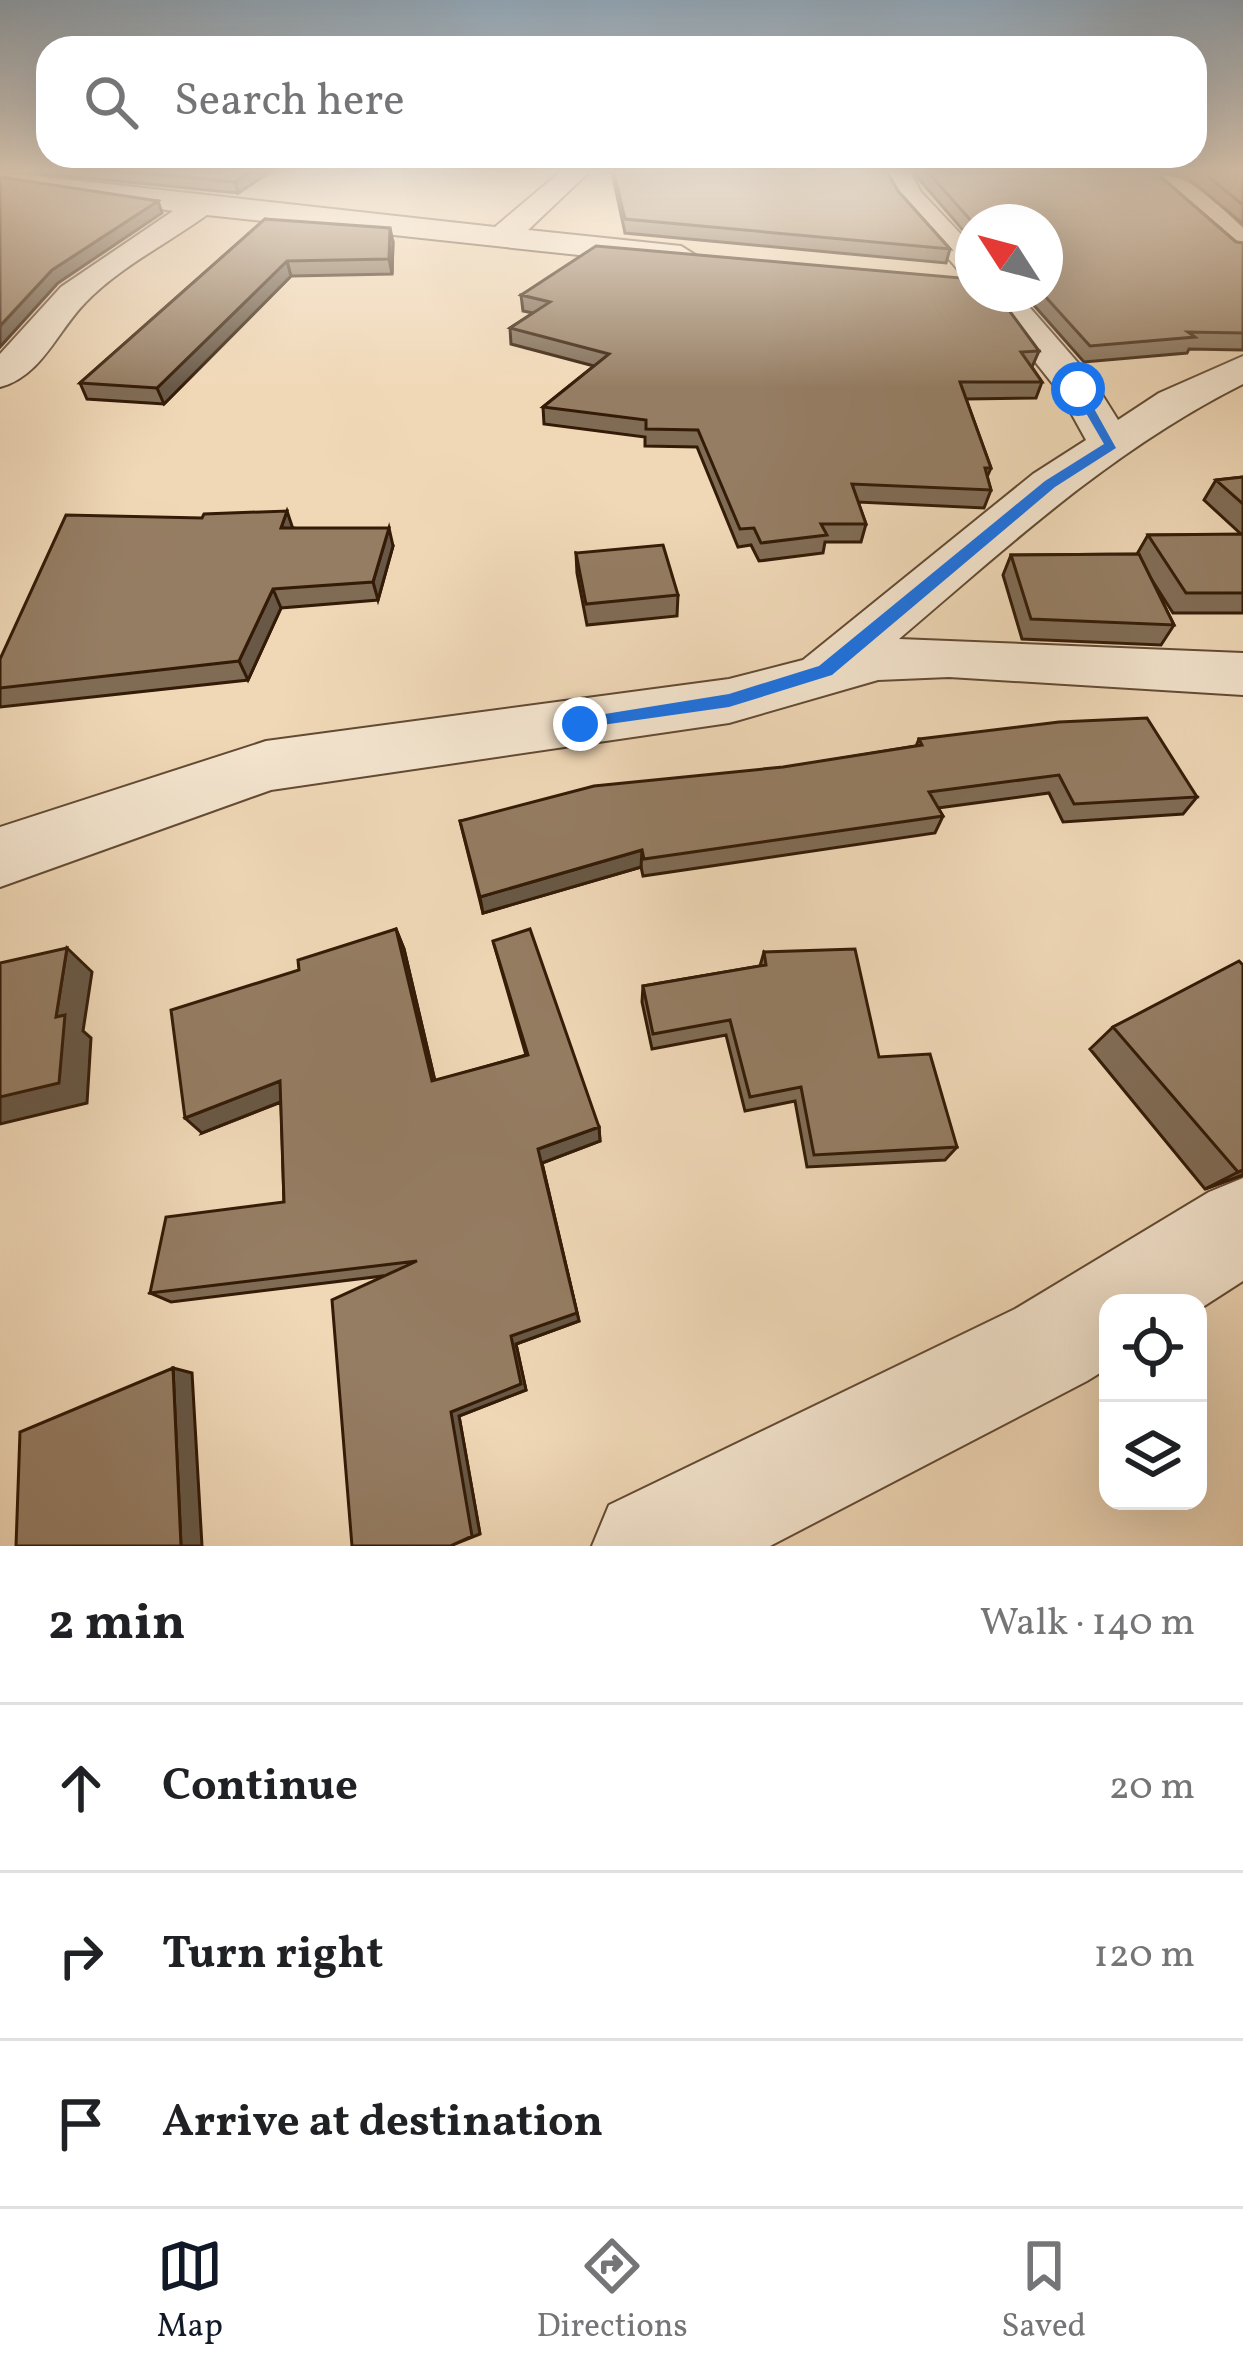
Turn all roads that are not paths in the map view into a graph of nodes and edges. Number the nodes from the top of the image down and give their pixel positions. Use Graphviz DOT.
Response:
graph roads {
  1 [pos="148,244"];
  2 [pos="559,244"];
  3 [pos="710,260"];
  4 [pos="937,278"];
  5 [pos="955,279"];
  6 [pos="1014,312"];
  7 [pos="1243,368"];
  8 [pos="0,375"];
  9 [pos="1111,445"];
  10 [pos="826,670"];
  11 [pos="1243,674"];
  12 [pos="0,857"];
  13 [pos="1243,1226"];
  14 [pos="1133,1294"];
  15 [pos="1099,1316"];
  16 [pos="650,1546"];
  1 -- 8 [label="street"];
  2 -- 3 [label="street"];
  4 -- 5 [label="street"];
  6 -- 9 [label="street"];
  7 -- 9 [label="street"];
  9 -- 10 [label="street"];
  10 -- 11 [label="street"];
  10 -- 12 [label="street"];
  13 -- 14 [label="street"];
  15 -- 16 [label="street"];
}
